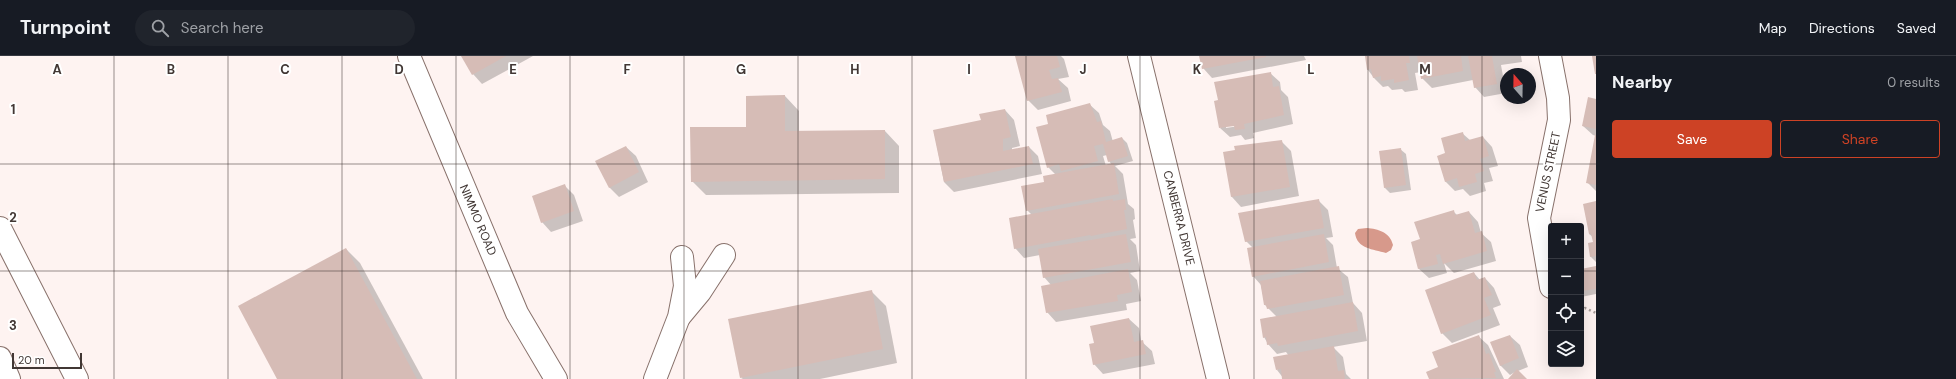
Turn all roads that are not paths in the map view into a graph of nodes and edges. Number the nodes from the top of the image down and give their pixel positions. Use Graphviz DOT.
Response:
graph roads {
  1 [pos="409,56"];
  2 [pos="1139,56"];
  3 [pos="1550,56"];
  4 [pos="0,228"];
  5 [pos="724,255"];
  6 [pos="682,257"];
  7 [pos="1548,270"];
  8 [pos="679,318"];
  9 [pos="0,358"];
  10 [pos="9,379"];
  11 [pos="77,379"];
  12 [pos="556,379"];
  13 [pos="655,379"];
  14 [pos="1218,379"];
  1 -- 12 [label="street, NIMMO ROAD"];
  2 -- 14 [label="street, CANBERRA DRIVE"];
  3 -- 7 [label="street, VENUS STREET"];
  4 -- 11 [label="street"];
  5 -- 8 [label="street"];
  6 -- 8 [label="street"];
  8 -- 13 [label="street"];
  9 -- 10 [label="street"];
}
